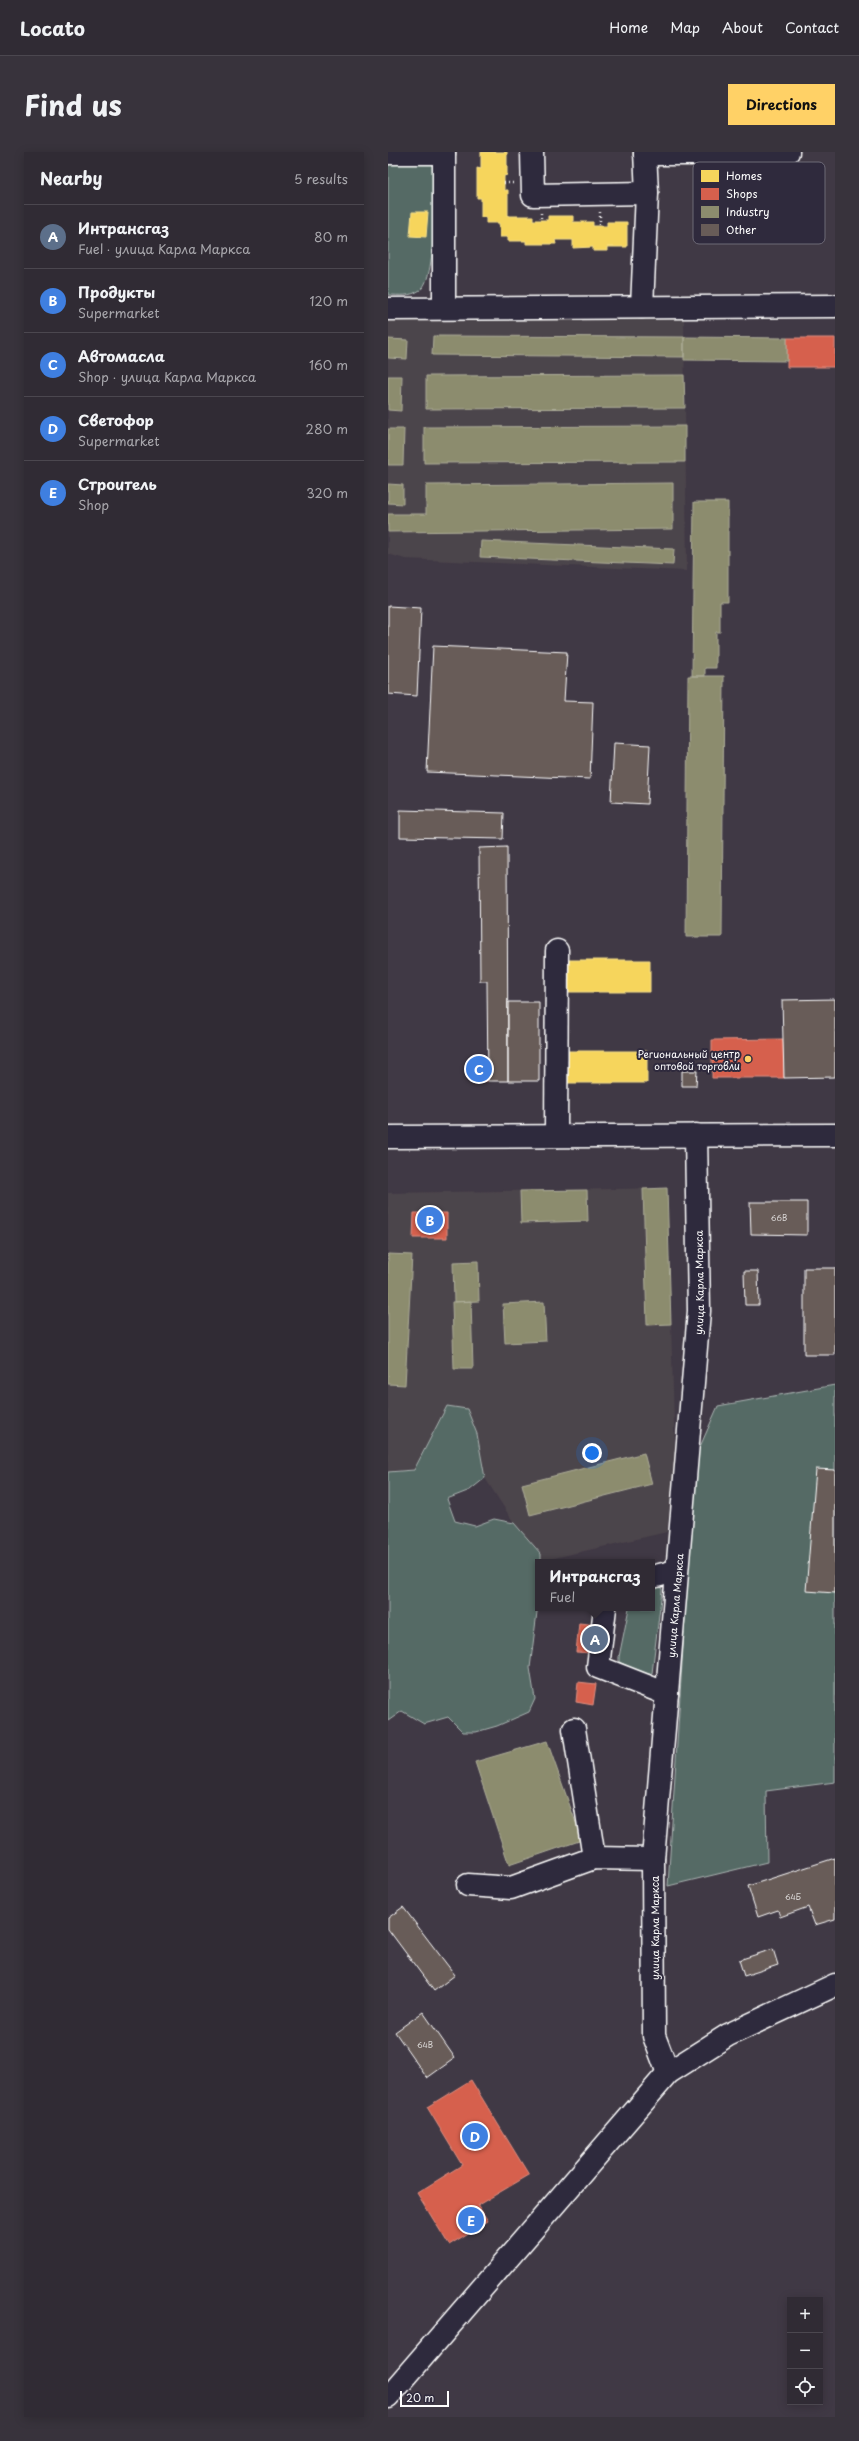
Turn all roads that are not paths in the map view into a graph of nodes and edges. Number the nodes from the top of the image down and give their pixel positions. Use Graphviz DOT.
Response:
graph roads {
  1 [pos="444,152"];
  2 [pos="532,152"];
  3 [pos="788,152"];
  4 [pos="388,153"];
  5 [pos="645,153"];
  6 [pos="729,153"];
  7 [pos="647,193"];
  8 [pos="835,306"];
  9 [pos="642,307"];
  10 [pos="444,308"];
  11 [pos="388,309"];
  12 [pos="556,952"];
  13 [pos="835,1134"];
  14 [pos="696,1135"];
  15 [pos="556,1136"];
  16 [pos="388,1137"];
  17 [pos="676,1571"];
  18 [pos="655,1576"];
  19 [pos="605,1611"];
  20 [pos="667,1694"];
  21 [pos="574,1730"];
  22 [pos="594,1858"];
  23 [pos="653,1859"];
  24 [pos="468,1885"];
  25 [pos="835,1985"];
  26 [pos="668,2073"];
  27 [pos="388,2397"];
  1 -- 4 [label="street"];
  1 -- 10 [label="street"];
  2 -- 7 [label="street"];
  3 -- 6 [label="street"];
  5 -- 6 [label="street"];
  5 -- 7 [label="street"];
  7 -- 9 [label="street"];
  8 -- 9 [label="street"];
  9 -- 10 [label="street"];
  10 -- 11 [label="street"];
  12 -- 15 [label="street"];
  13 -- 14 [label="street"];
  14 -- 15 [label="street"];
  14 -- 17 [label="street, улица Карла Маркса"];
  15 -- 16 [label="street"];
  17 -- 18 [label="street"];
  17 -- 20 [label="street, улица Карла Маркса"];
  19 -- 20 [label="street"];
  20 -- 23 [label="street, улица Карла Маркса"];
  21 -- 22 [label="street"];
  22 -- 23 [label="street"];
  22 -- 24 [label="street"];
  23 -- 26 [label="street, улица Карла Маркса"];
  25 -- 26 [label="street"];
  26 -- 27 [label="street"];
}
